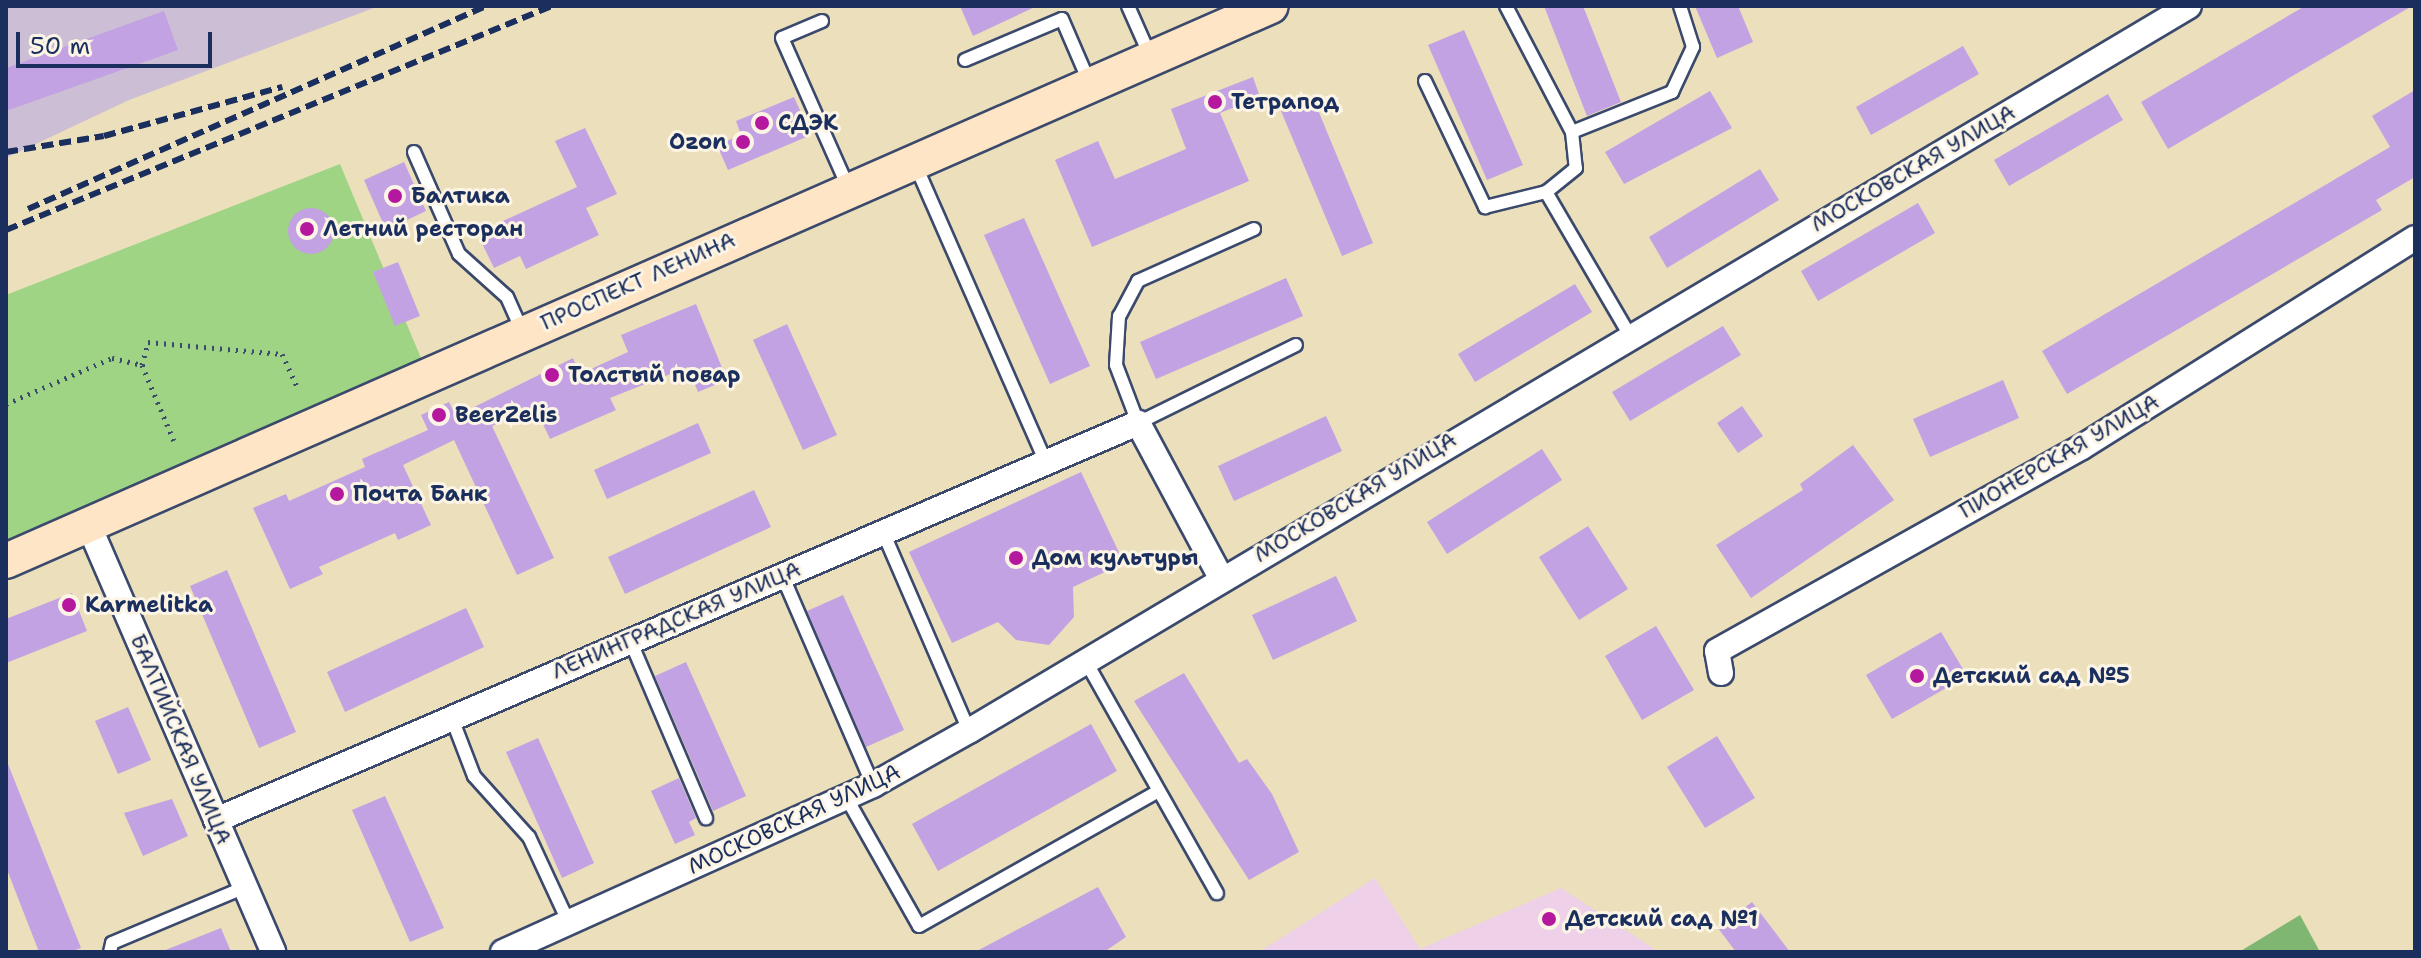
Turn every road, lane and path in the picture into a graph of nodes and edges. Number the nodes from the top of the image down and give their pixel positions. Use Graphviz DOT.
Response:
graph roads {
  1 [pos="1128,6"];
  2 [pos="1271,6"];
  3 [pos="1506,6"];
  4 [pos="1680,6"];
  5 [pos="2189,6"];
  6 [pos="822,21"];
  7 [pos="1151,58"];
  8 [pos="965,60"];
  9 [pos="1425,81"];
  10 [pos="1090,84"];
  11 [pos="1572,132"];
  12 [pos="414,152"];
  13 [pos="914,161"];
  14 [pos="849,189"];
  15 [pos="1546,192"];
  16 [pos="1254,229"];
  17 [pos="2415,238"];
  18 [pos="523,332"];
  19 [pos="1629,334"];
  20 [pos="1296,345"];
  21 [pos="142,365"];
  22 [pos="298,388"];
  23 [pos="6,404"];
  24 [pos="1138,423"];
  25 [pos="174,441"];
  26 [pos="1046,462"];
  27 [pos="89,526"];
  28 [pos="883,532"];
  29 [pos="6,561"];
  30 [pos="782,575"];
  31 [pos="1221,578"];
  32 [pos="630,640"];
  33 [pos="1085,660"];
  34 [pos="1721,673"];
  35 [pos="451,716"];
  36 [pos="969,731"];
  37 [pos="873,785"];
  38 [pos="1159,791"];
  39 [pos="846,797"];
  40 [pos="706,818"];
  41 [pos="216,820"];
  42 [pos="245,887"];
  43 [pos="1217,893"];
  44 [pos="569,923"];
  45 [pos="110,952"];
  46 [pos="273,952"];
  47 [pos="503,952"];
  1 -- 7 [label="lane"];
  2 -- 7 [label="main road, ПРОСПЕКТ ЛЕНИНА"];
  3 -- 11 [label="lane"];
  4 -- 11 [label="lane"];
  5 -- 19 [label="street, МОСКОВСКАЯ УЛИЦА"];
  6 -- 14 [label="lane"];
  7 -- 10 [label="main road, ПРОСПЕКТ ЛЕНИНА"];
  8 -- 10 [label="lane"];
  9 -- 15 [label="lane"];
  10 -- 13 [label="main road, ПРОСПЕКТ ЛЕНИНА"];
  11 -- 15 [label="lane"];
  12 -- 18 [label="lane"];
  13 -- 14 [label="main road, ПРОСПЕКТ ЛЕНИНА"];
  13 -- 26 [label="lane"];
  14 -- 18 [label="main road, ПРОСПЕКТ ЛЕНИНА"];
  15 -- 19 [label="lane"];
  16 -- 24 [label="lane"];
  17 -- 34 [label="street, ПИОНЕРСКАЯ УЛИЦА"];
  18 -- 27 [label="main road, ПРОСПЕКТ ЛЕНИНА"];
  19 -- 31 [label="street, МОСКОВСКАЯ УЛИЦА"];
  20 -- 24 [label="lane"];
  21 -- 22 [label="path"];
  21 -- 23 [label="path"];
  21 -- 25 [label="path"];
  24 -- 26 [label="street, ЛЕНИНГРАДСКАЯ УЛИЦА"];
  24 -- 31 [label="street"];
  26 -- 28 [label="street, ЛЕНИНГРАДСКАЯ УЛИЦА"];
  27 -- 29 [label="main road, ПРОСПЕКТ ЛЕНИНА"];
  27 -- 41 [label="street, БАЛТИЙСКАЯ УЛИЦА"];
  28 -- 30 [label="street, ЛЕНИНГРАДСКАЯ УЛИЦА"];
  28 -- 36 [label="lane"];
  30 -- 32 [label="street, ЛЕНИНГРАДСКАЯ УЛИЦА"];
  30 -- 37 [label="lane"];
  31 -- 33 [label="street, МОСКОВСКАЯ УЛИЦА"];
  32 -- 35 [label="street, ЛЕНИНГРАДСКАЯ УЛИЦА"];
  32 -- 40 [label="lane"];
  33 -- 36 [label="street, МОСКОВСКАЯ УЛИЦА"];
  33 -- 38 [label="lane"];
  35 -- 41 [label="street, ЛЕНИНГРАДСКАЯ УЛИЦА"];
  35 -- 44 [label="lane"];
  36 -- 37 [label="street, МОСКОВСКАЯ УЛИЦА"];
  37 -- 39 [label="street, МОСКОВСКАЯ УЛИЦА"];
  38 -- 39 [label="lane"];
  38 -- 43 [label="lane"];
  39 -- 44 [label="street, МОСКОВСКАЯ УЛИЦА"];
  41 -- 42 [label="street, БАЛТИЙСКАЯ УЛИЦА"];
  42 -- 45 [label="lane"];
  42 -- 46 [label="street, БАЛТИЙСКАЯ УЛИЦА"];
  44 -- 47 [label="street, МОСКОВСКАЯ УЛИЦА"];
}
